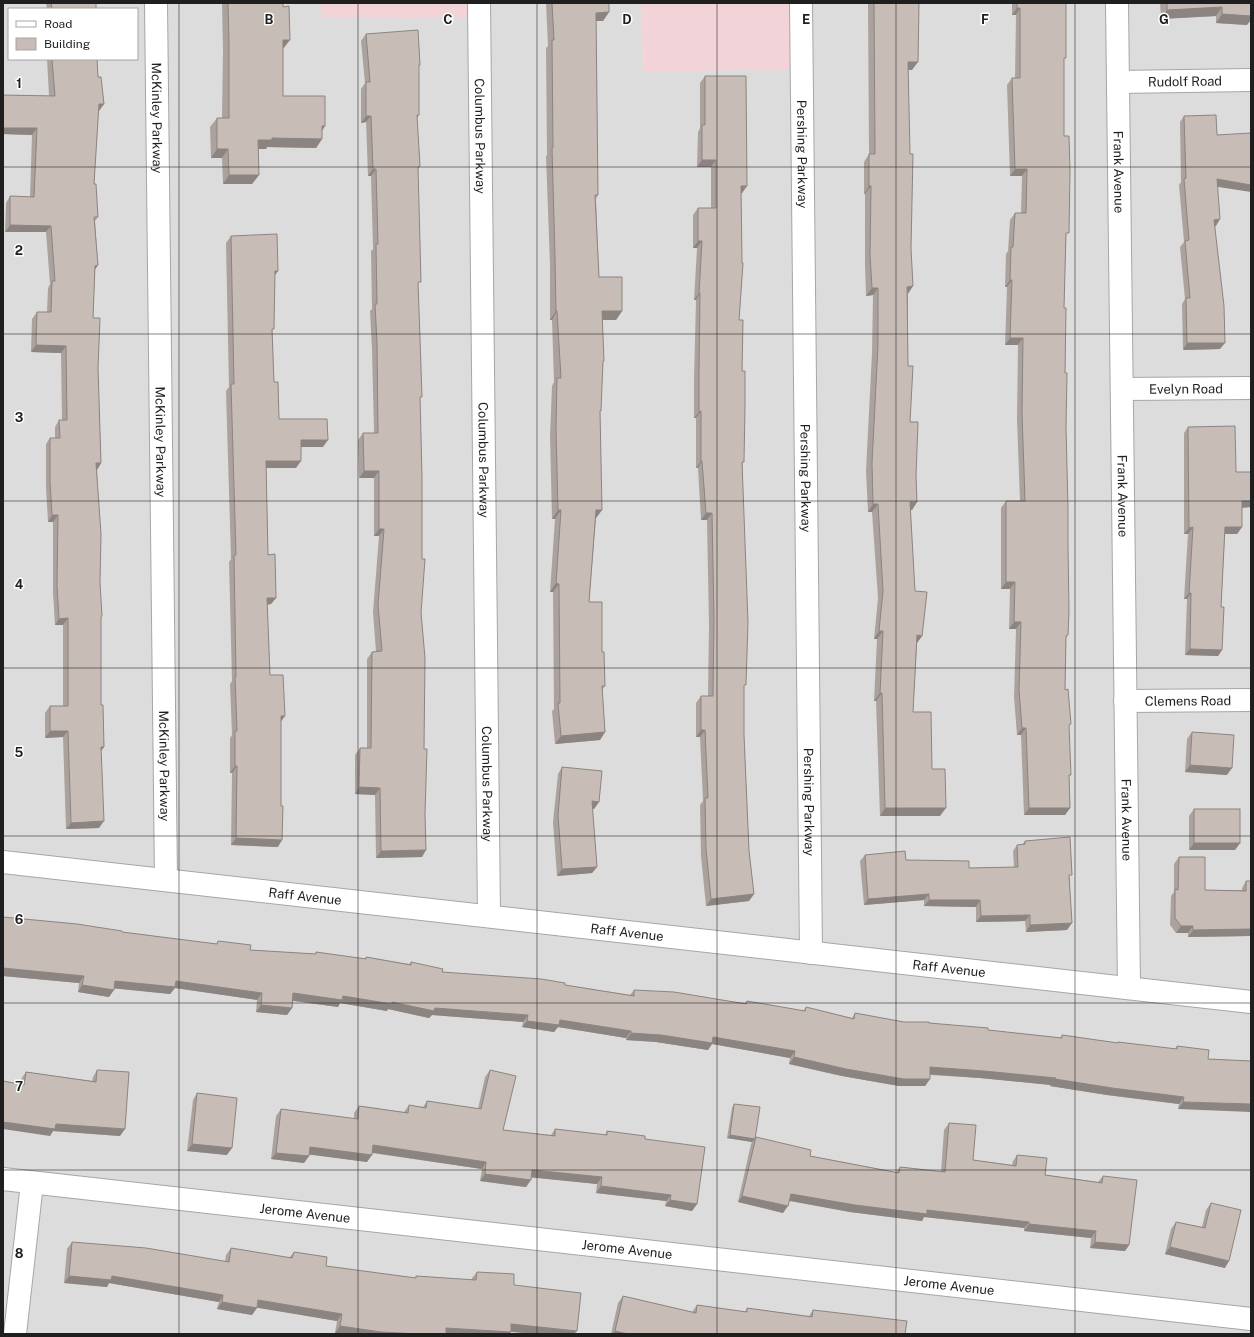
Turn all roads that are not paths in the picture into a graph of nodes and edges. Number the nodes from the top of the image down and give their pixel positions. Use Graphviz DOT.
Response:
graph roads {
  1 [pos="156,3"];
  2 [pos="479,3"];
  3 [pos="801,3"];
  4 [pos="1117,3"];
  5 [pos="1251,80"];
  6 [pos="1118,82"];
  7 [pos="1251,388"];
  8 [pos="1122,389"];
  9 [pos="1251,700"];
  10 [pos="1126,701"];
  11 [pos="3,862"];
  12 [pos="166,880"];
  13 [pos="488,916"];
  14 [pos="812,953"];
  15 [pos="1128,988"];
  16 [pos="1251,1002"];
  17 [pos="3,1179"];
  18 [pos="32,1182"];
  19 [pos="1251,1319"];
  20 [pos="15,1334"];
  1 -- 12 [label="street, McKinley Parkway"];
  2 -- 13 [label="street, Columbus Parkway"];
  3 -- 14 [label="street, Pershing Parkway"];
  4 -- 6 [label="street, Frank Avenue"];
  5 -- 6 [label="street, Rudolf Road"];
  6 -- 8 [label="street, Frank Avenue"];
  7 -- 8 [label="street, Evelyn Road"];
  8 -- 10 [label="street, Frank Avenue"];
  9 -- 10 [label="street, Clemens Road"];
  10 -- 15 [label="street, Frank Avenue"];
  11 -- 12 [label="street, Raff Avenue"];
  12 -- 13 [label="street, Raff Avenue"];
  13 -- 14 [label="street, Raff Avenue"];
  14 -- 15 [label="street, Raff Avenue"];
  15 -- 16 [label="street, Raff Avenue"];
  17 -- 18 [label="street, Jerome Avenue"];
  18 -- 19 [label="street, Jerome Avenue"];
  18 -- 20 [label="street"];
}
